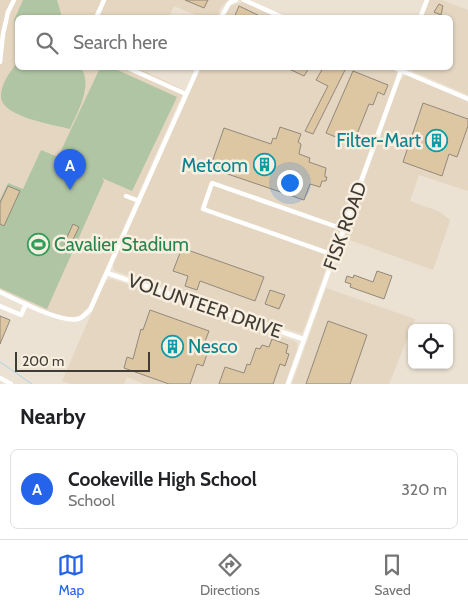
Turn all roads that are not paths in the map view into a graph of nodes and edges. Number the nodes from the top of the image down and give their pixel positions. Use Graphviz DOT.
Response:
graph roads {
  1 [pos="14,0"];
  2 [pos="104,0"];
  3 [pos="236,0"];
  4 [pos="244,0"];
  5 [pos="427,0"];
  6 [pos="97,15"];
  7 [pos="222,15"];
  8 [pos="277,15"];
  9 [pos="421,15"];
  10 [pos="0,62"];
  11 [pos="132,70"];
  12 [pos="197,70"];
  13 [pos="401,70"];
  14 [pos="403,70"];
  15 [pos="186,94"];
  16 [pos="468,99"];
  17 [pos="126,196"];
  18 [pos="139,201"];
  19 [pos="343,229"];
  20 [pos="334,255"];
  21 [pos="107,273"];
  22 [pos="0,292"];
  23 [pos="26,304"];
  24 [pos="0,306"];
  25 [pos="303,339"];
  26 [pos="0,378"];
  27 [pos="10,384"];
  28 [pos="288,384"];
  1 -- 10 [label="street"];
  2 -- 6 [label="street"];
  3 -- 7 [label="street"];
  4 -- 8 [label="street"];
  5 -- 9 [label="street"];
  11 -- 15 [label="street"];
  12 -- 15 [label="street"];
  13 -- 19 [label="street, FISK ROAD"];
  14 -- 16 [label="street"];
  15 -- 18 [label="street"];
  17 -- 18 [label="street"];
  18 -- 21 [label="street"];
  19 -- 20 [label="street, FISK ROAD"];
  19 -- 20 [label="street"];
  20 -- 25 [label="street, FISK ROAD"];
  21 -- 23 [label="street"];
  21 -- 25 [label="street, VOLUNTEER DRIVE"];
  22 -- 23 [label="street"];
  23 -- 24 [label="street"];
  25 -- 28 [label="street, FISK ROAD"];
  26 -- 27 [label="street"];
}
